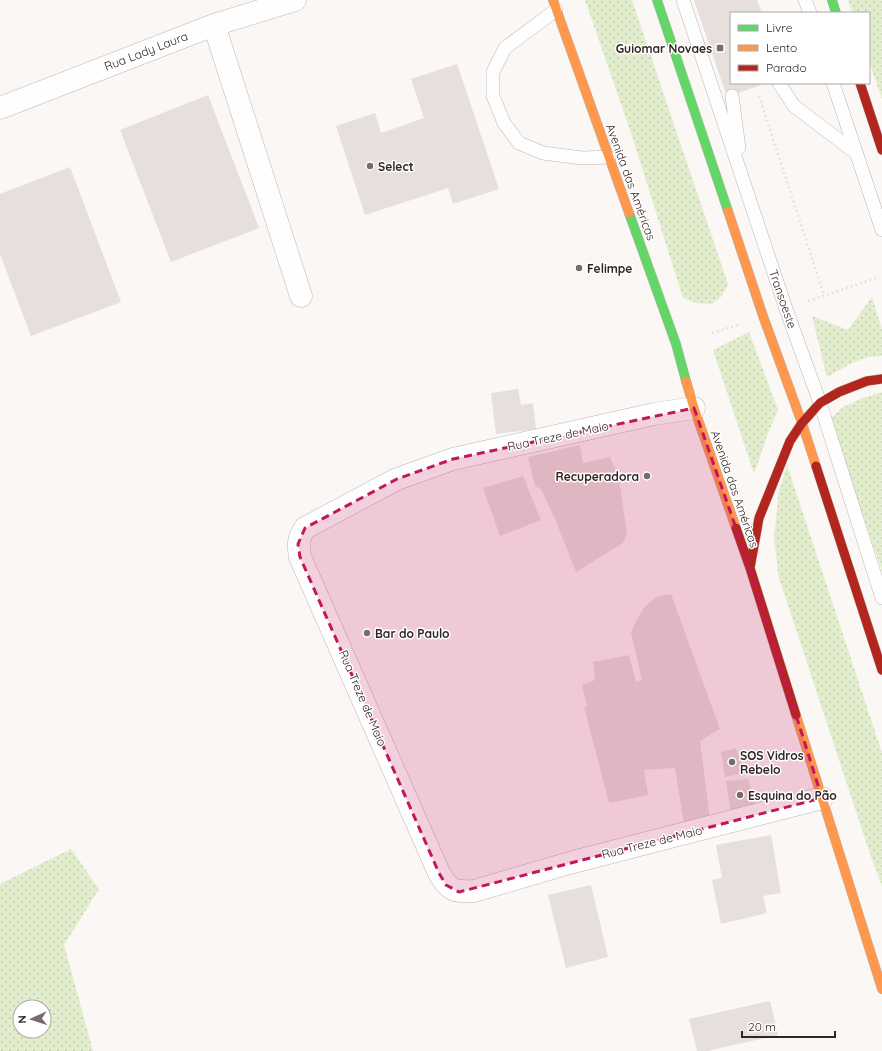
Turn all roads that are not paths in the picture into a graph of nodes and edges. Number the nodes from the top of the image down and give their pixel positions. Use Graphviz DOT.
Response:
graph roads {
  1 [pos="294,0"];
  2 [pos="657,0"];
  3 [pos="683,0"];
  4 [pos="805,0"];
  5 [pos="832,0"];
  6 [pos="555,5"];
  7 [pos="810,12"];
  8 [pos="836,12"];
  9 [pos="214,25"];
  10 [pos="780,84"];
  11 [pos="833,84"];
  12 [pos="860,84"];
  13 [pos="732,96"];
  14 [pos="0,108"];
  15 [pos="882,150"];
  16 [pos="856,153"];
  17 [pos="609,157"];
  18 [pos="744,183"];
  19 [pos="882,230"];
  20 [pos="301,296"];
  21 [pos="882,379"];
  22 [pos="820,403"];
  23 [pos="694,408"];
  24 [pos="802,424"];
  25 [pos="750,568"];
  26 [pos="882,598"];
  27 [pos="882,670"];
  28 [pos="822,798"];
  29 [pos="882,989"];
  1 -- 9 [label="street, Rua Lady Laura"];
  2 -- 24 [label="main road"];
  3 -- 18 [label="lane, Transoeste"];
  4 -- 7 [label="lane"];
  5 -- 8 [label="main road"];
  6 -- 17 [label="main road, Avenida das Américas"];
  6 -- 17 [label="lane"];
  9 -- 14 [label="street, Rua Lady Laura"];
  9 -- 20 [label="street"];
  10 -- 16 [label="lane"];
  11 -- 16 [label="lane"];
  12 -- 15 [label="main road"];
  13 -- 18 [label="lane"];
  16 -- 19 [label="lane"];
  17 -- 23 [label="main road, Avenida das Américas"];
  18 -- 22 [label="lane, Transoeste"];
  21 -- 22 [label="main road"];
  22 -- 24 [label="main road"];
  22 -- 26 [label="lane, Transoeste"];
  23 -- 25 [label="main road, Avenida das Américas"];
  23 -- 28 [label="street, Rua Treze de Maio"];
  24 -- 25 [label="main road"];
  24 -- 27 [label="main road"];
  25 -- 28 [label="main road, Avenida das Américas"];
  28 -- 29 [label="main road, Avenida das Américas"];
}
